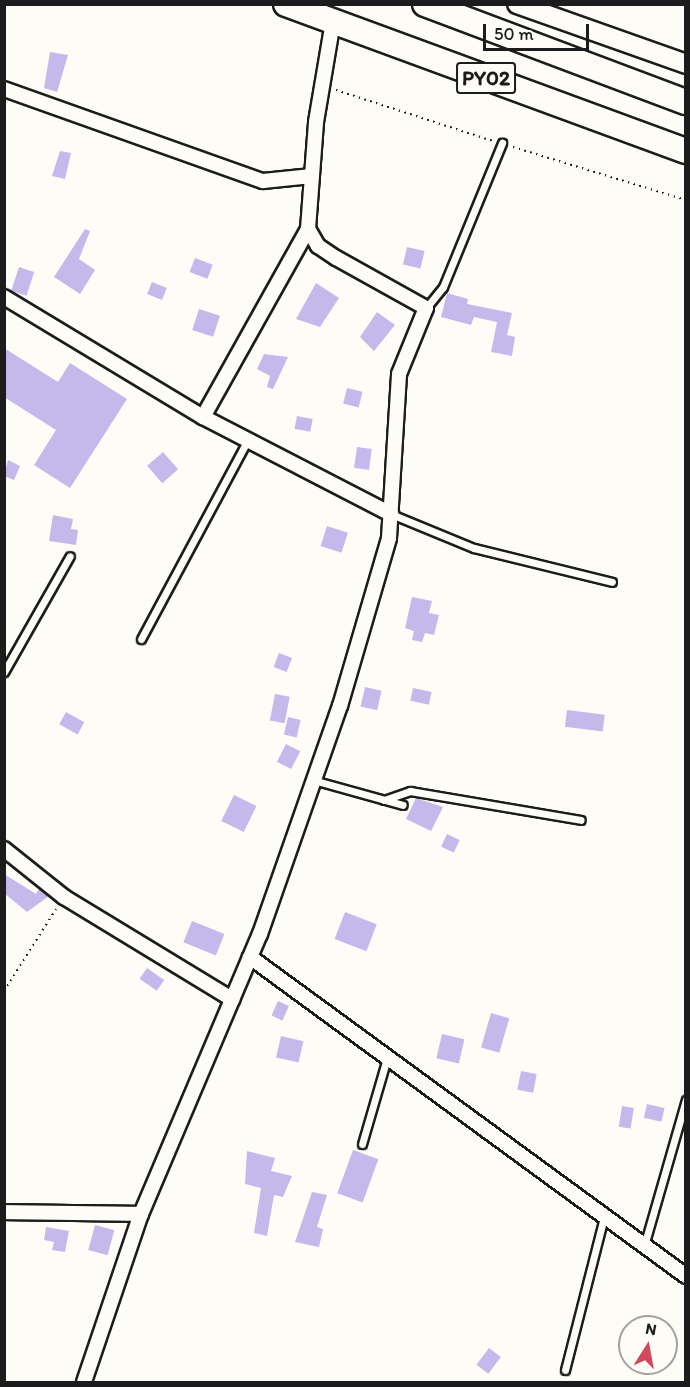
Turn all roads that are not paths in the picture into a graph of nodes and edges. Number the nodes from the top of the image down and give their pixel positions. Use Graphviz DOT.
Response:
graph roads {
  1 [pos="286,4"];
  2 [pos="425,4"];
  3 [pos="517,4"];
  4 [pos="333,22"];
  5 [pos="686,64"];
  6 [pos="4,89"];
  7 [pos="686,102"];
  8 [pos="502,143"];
  9 [pos="686,151"];
  10 [pos="312,176"];
  11 [pos="308,229"];
  12 [pos="4,297"];
  13 [pos="426,308"];
  14 [pos="203,417"];
  15 [pos="247,441"];
  16 [pos="391,514"];
  17 [pos="70,556"];
  18 [pos="612,582"];
  19 [pos="141,639"];
  20 [pos="4,672"];
  21 [pos="313,780"];
  22 [pos="384,800"];
  23 [pos="403,805"];
  24 [pos="581,820"];
  25 [pos="4,849"];
  26 [pos="250,957"];
  27 [pos="232,999"];
  28 [pos="387,1058"];
  29 [pos="686,1100"];
  30 [pos="362,1144"];
  31 [pos="4,1212"];
  32 [pos="141,1214"];
  33 [pos="604,1217"];
  34 [pos="644,1246"];
  35 [pos="686,1276"];
  36 [pos="565,1370"];
  37 [pos="84,1383"];
  1 -- 4 [label="highway, PY02"];
  2 -- 7 [label="highway, PY02"];
  3 -- 5 [label="street"];
  4 -- 9 [label="highway, PY02"];
  4 -- 10 [label="street"];
  6 -- 10 [label="street"];
  8 -- 13 [label="lane"];
  10 -- 11 [label="street"];
  11 -- 13 [label="street"];
  11 -- 14 [label="street"];
  12 -- 14 [label="street"];
  13 -- 16 [label="street"];
  14 -- 15 [label="street"];
  15 -- 16 [label="street"];
  15 -- 19 [label="lane"];
  16 -- 18 [label="lane"];
  16 -- 21 [label="street"];
  17 -- 20 [label="lane"];
  21 -- 22 [label="lane"];
  21 -- 26 [label="street"];
  22 -- 23 [label="lane"];
  22 -- 24 [label="lane"];
  25 -- 27 [label="street"];
  26 -- 27 [label="street"];
  26 -- 28 [label="street"];
  27 -- 32 [label="street"];
  28 -- 30 [label="lane"];
  28 -- 33 [label="street"];
  29 -- 34 [label="lane"];
  31 -- 32 [label="street"];
  32 -- 37 [label="street"];
  33 -- 34 [label="street"];
  33 -- 36 [label="lane"];
  34 -- 35 [label="street"];
}
